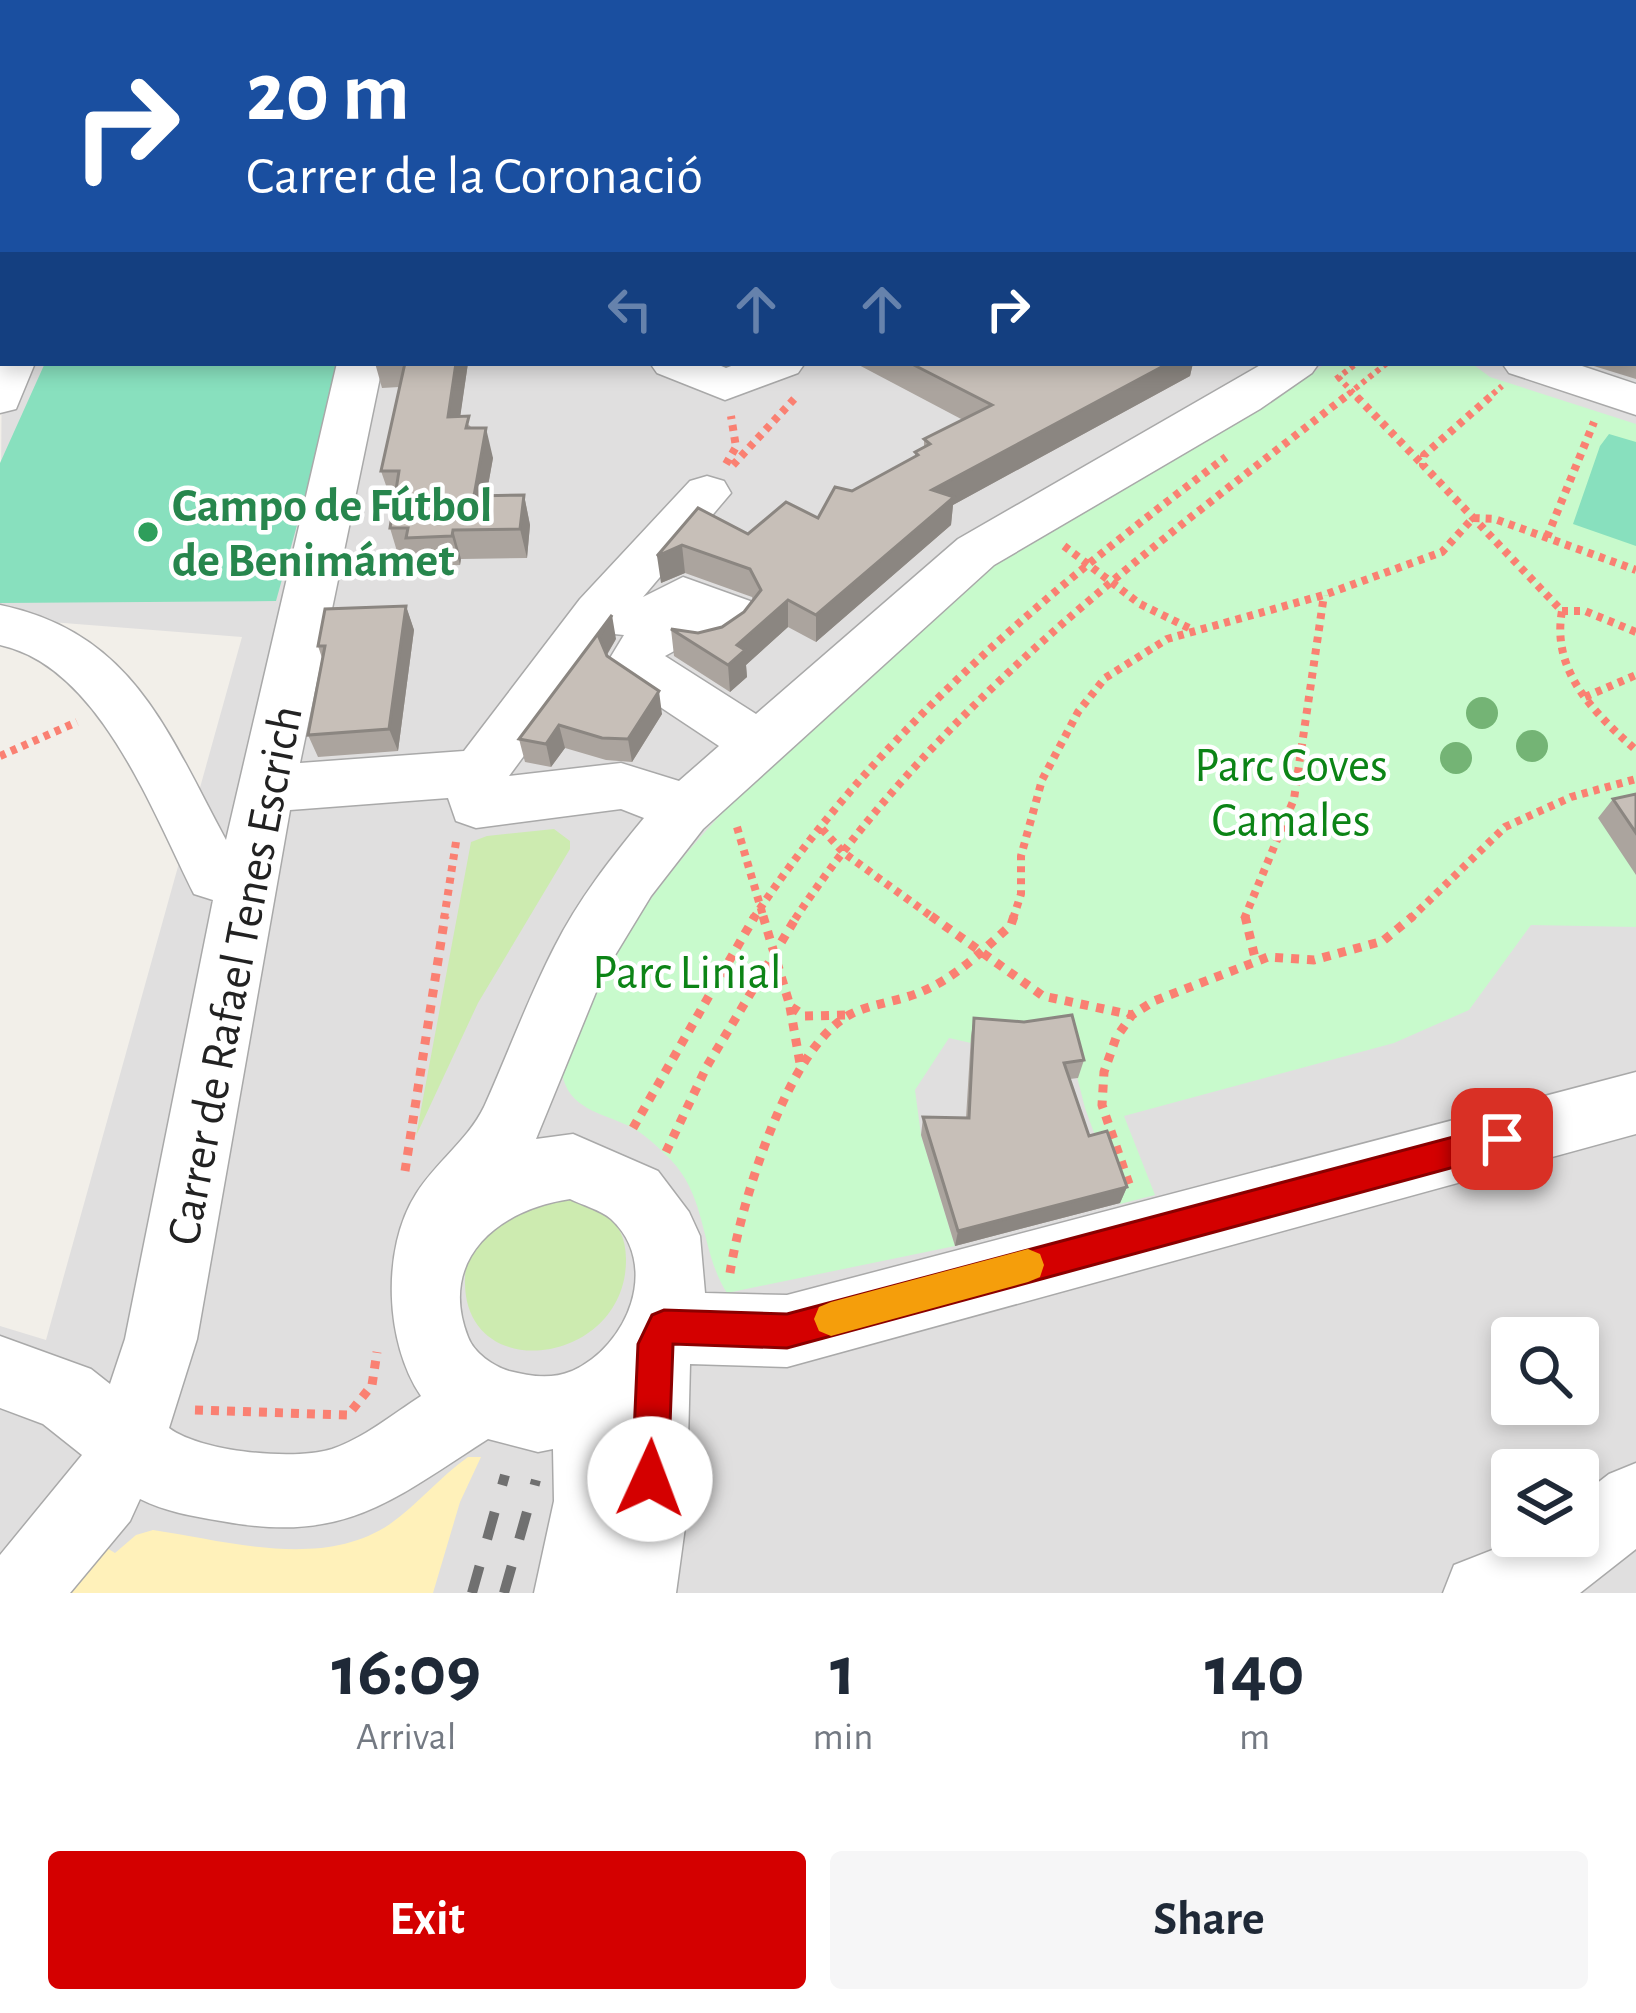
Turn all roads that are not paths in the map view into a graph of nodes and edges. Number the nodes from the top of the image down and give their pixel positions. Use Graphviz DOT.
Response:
graph roads {
  1 [pos="12,366"];
  2 [pos="359,366"];
  3 [pos="680,366"];
  4 [pos="1518,369"];
  5 [pos="1318,376"];
  6 [pos="791,378"];
  7 [pos="0,398"];
  8 [pos="1617,405"];
  9 [pos="707,493"];
  10 [pos="598,613"];
  11 [pos="0,625"];
  12 [pos="758,743"];
  13 [pos="267,789"];
  14 [pos="478,789"];
  15 [pos="709,818"];
  16 [pos="247,876"];
  17 [pos="1636,1103"];
  18 [pos="428,1272"];
  19 [pos="659,1335"];
  20 [pos="433,1365"];
  21 [pos="0,1372"];
  22 [pos="590,1403"];
  23 [pos="136,1416"];
  24 [pos="1636,1501"];
  25 [pos="19,1593"];
  26 [pos="573,1593"];
  27 [pos="637,1593"];
  28 [pos="1482,1593"];
  1 -- 7 [label="street"];
  2 -- 13 [label="street, Carrer de Rafael Tenes Escrich"];
  3 -- 6 [label="street"];
  4 -- 8 [label="street"];
  5 -- 12 [label="street"];
  9 -- 10 [label="street"];
  10 -- 12 [label="street"];
  10 -- 14 [label="street"];
  11 -- 16 [label="street"];
  12 -- 15 [label="street"];
  13 -- 14 [label="street"];
  13 -- 16 [label="street, Carrer de Rafael Tenes Escrich"];
  14 -- 15 [label="street"];
  15 -- 18 [label="street"];
  16 -- 23 [label="street, Carrer de Rafael Tenes Escrich"];
  17 -- 19 [label="street"];
  18 -- 19 [label="street"];
  18 -- 20 [label="street"];
  19 -- 22 [label="street"];
  19 -- 27 [label="street"];
  20 -- 22 [label="street"];
  20 -- 23 [label="street"];
  21 -- 23 [label="street"];
  22 -- 26 [label="street"];
  23 -- 25 [label="street, Carrer de Rafael Tenes Escrich"];
  24 -- 28 [label="street"];
}
